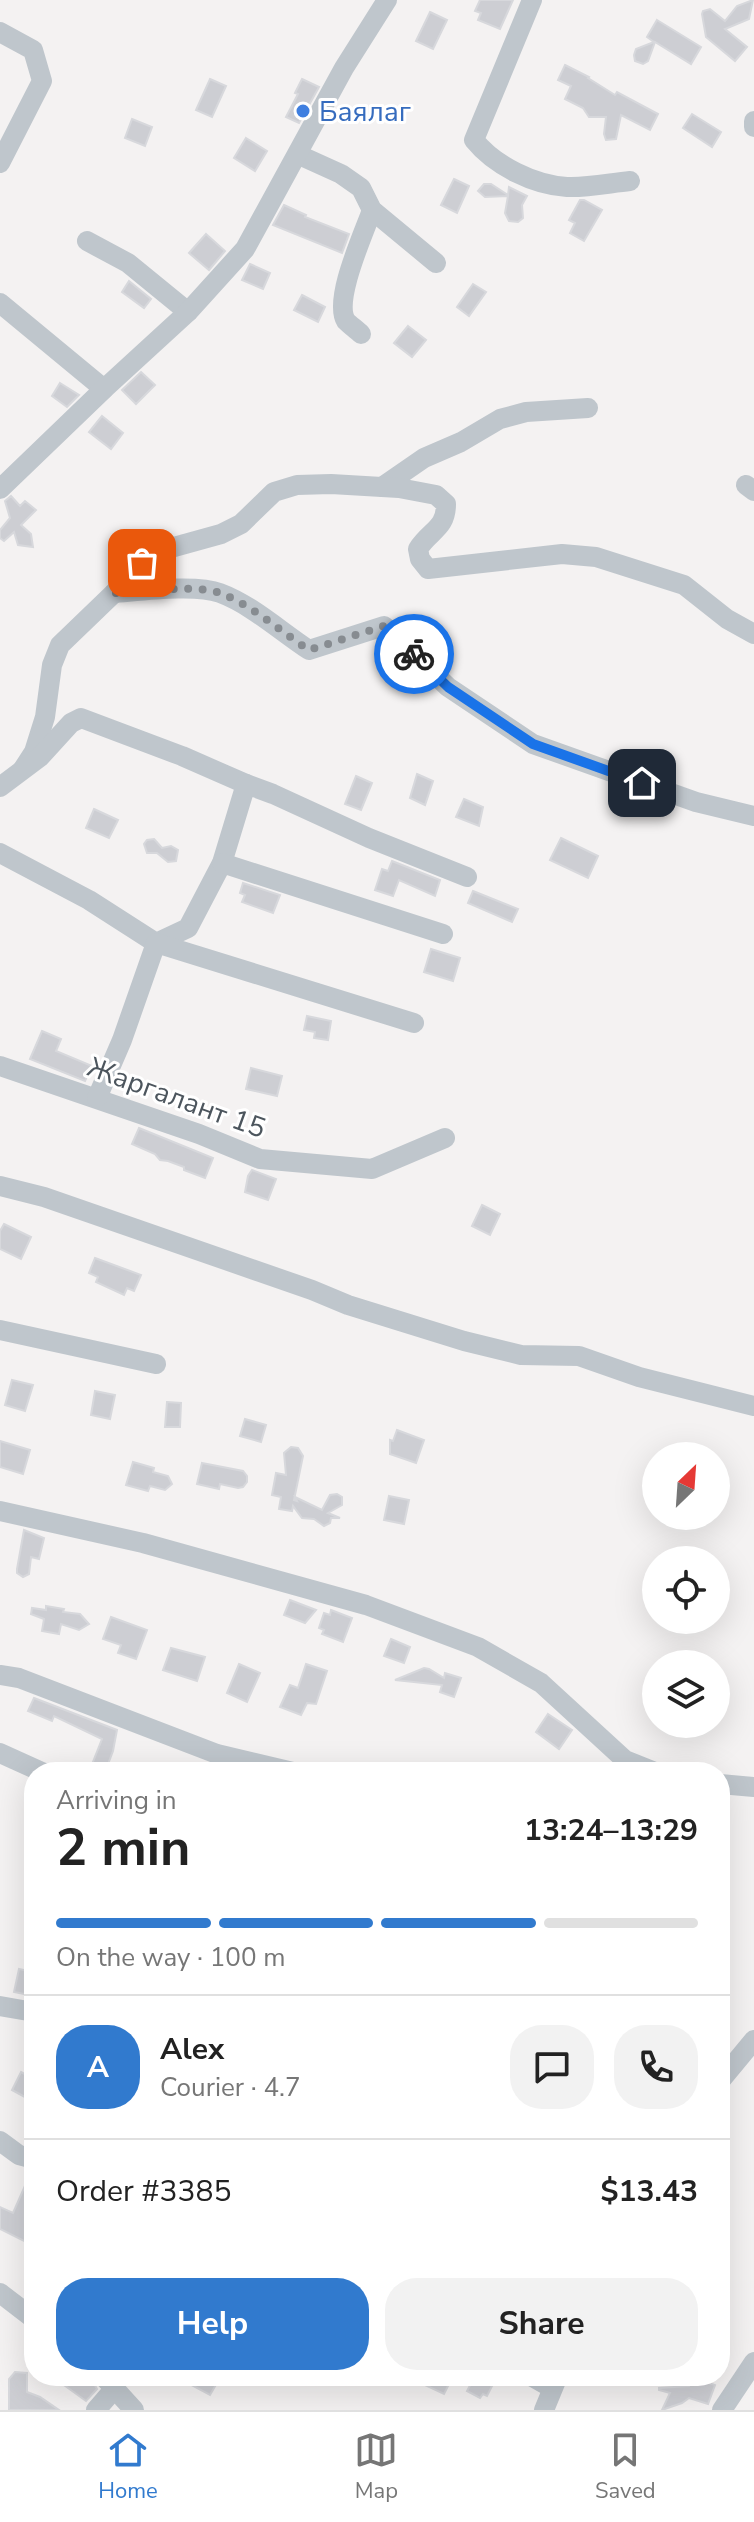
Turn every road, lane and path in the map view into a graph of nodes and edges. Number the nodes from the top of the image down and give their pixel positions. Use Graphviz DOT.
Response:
graph roads {
  1 [pos="387,0"];
  2 [pos="532,0"];
  3 [pos="0,32"];
  4 [pos="754,121"];
  5 [pos="754,127"];
  6 [pos="299,155"];
  7 [pos="0,163"];
  8 [pos="630,181"];
  9 [pos="372,210"];
  10 [pos="87,241"];
  11 [pos="436,263"];
  12 [pos="0,303"];
  13 [pos="188,312"];
  14 [pos="361,334"];
  15 [pos="104,389"];
  16 [pos="588,408"];
  17 [pos="382,487"];
  18 [pos="0,489"];
  19 [pos="114,593"];
  20 [pos="754,634"];
  21 [pos="23,769"];
  22 [pos="246,784"];
  23 [pos="0,787"];
  24 [pos="754,816"];
  25 [pos="0,853"];
  26 [pos="222,863"];
  27 [pos="467,877"];
  28 [pos="443,934"];
  29 [pos="156,943"];
  30 [pos="414,1023"];
  31 [pos="0,1066"];
  32 [pos="97,1098"];
  33 [pos="445,1138"];
  34 [pos="0,1186"];
  35 [pos="0,1330"];
  36 [pos="156,1364"];
  37 [pos="754,1406"];
  38 [pos="0,1511"];
  39 [pos="0,1675"];
  40 [pos="0,1753"];
  41 [pos="251,1762"];
  42 [pos="630,1762"];
  43 [pos="24,1764"];
  44 [pos="730,1785"];
  45 [pos="754,1787"];
  46 [pos="0,2006"];
  47 [pos="24,2010"];
  48 [pos="754,2040"];
  49 [pos="730,2069"];
  50 [pos="0,2141"];
  51 [pos="24,2156"];
  52 [pos="0,2293"];
  53 [pos="24,2311"];
  54 [pos="754,2362"];
  55 [pos="107,2386"];
  56 [pos="113,2386"];
  57 [pos="553,2386"];
  58 [pos="96,2410"];
  59 [pos="134,2410"];
  60 [pos="544,2410"];
  61 [pos="722,2410"];
  1 -- 6 [label="street"];
  2 -- 8 [label="street"];
  3 -- 7 [label="street"];
  4 -- 5 [label="street"];
  6 -- 9 [label="street"];
  6 -- 13 [label="street"];
  9 -- 11 [label="street"];
  9 -- 14 [label="street"];
  10 -- 13 [label="street"];
  12 -- 15 [label="street"];
  13 -- 15 [label="street"];
  15 -- 18 [label="street"];
  16 -- 17 [label="street"];
  17 -- 19 [label="street"];
  17 -- 20 [label="street"];
  19 -- 21 [label="street"];
  19 -- 24 [label="street"];
  21 -- 22 [label="street"];
  21 -- 23 [label="street"];
  22 -- 26 [label="street"];
  22 -- 27 [label="street"];
  25 -- 29 [label="street"];
  26 -- 28 [label="street"];
  26 -- 29 [label="street"];
  29 -- 30 [label="street"];
  29 -- 32 [label="street"];
  31 -- 32 [label="street, Жаргалант 15"];
  32 -- 33 [label="street, Жаргалант 15"];
  34 -- 37 [label="street"];
  35 -- 36 [label="street"];
  38 -- 42 [label="street"];
  39 -- 41 [label="street"];
  40 -- 43 [label="street"];
  44 -- 45 [label="street"];
  46 -- 47 [label="street"];
  48 -- 49 [label="street"];
  50 -- 51 [label="street"];
  52 -- 53 [label="street"];
  54 -- 61 [label="street"];
  55 -- 58 [label="street"];
  56 -- 59 [label="street"];
  57 -- 60 [label="street"];
}
